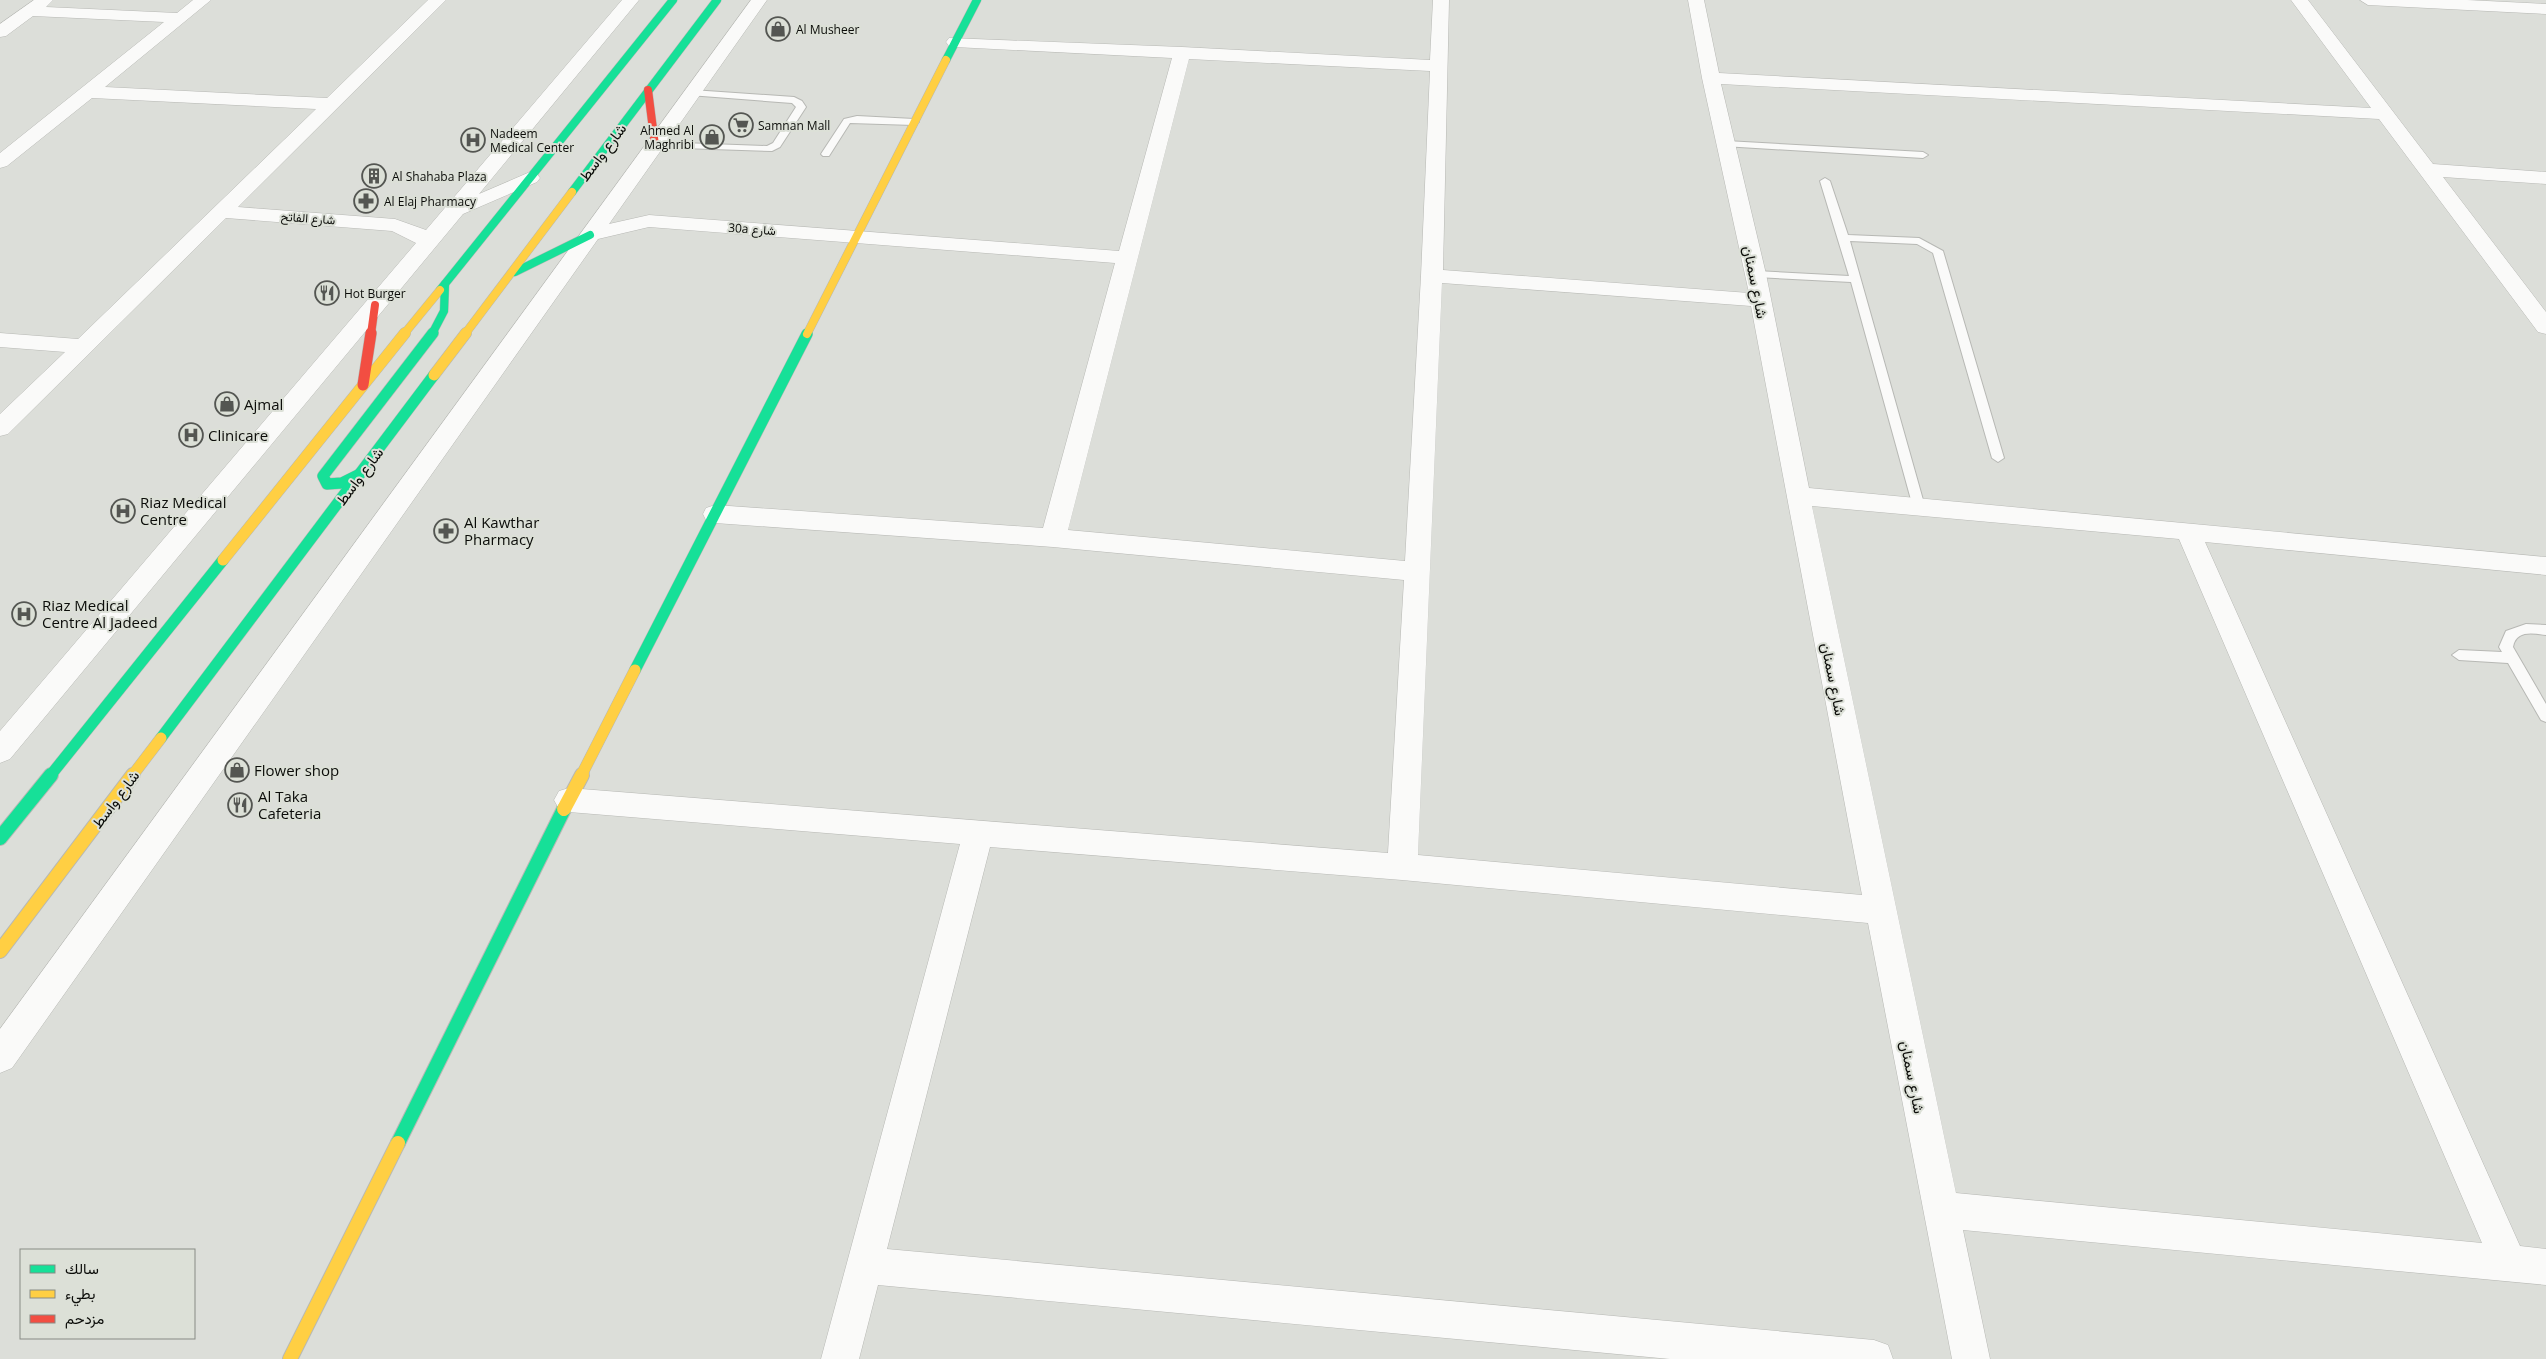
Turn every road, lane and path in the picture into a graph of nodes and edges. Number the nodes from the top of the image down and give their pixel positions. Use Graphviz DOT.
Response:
graph roads {
  1 [pos="45,0"];
  2 [pos="203,0"];
  3 [pos="438,0"];
  4 [pos="631,0"];
  5 [pos="672,0"];
  6 [pos="716,0"];
  7 [pos="759,0"];
  8 [pos="977,0"];
  9 [pos="1441,0"];
  10 [pos="1696,0"];
  11 [pos="2299,0"];
  12 [pos="2368,0"];
  13 [pos="2542,0"];
  14 [pos="2546,4"];
  15 [pos="2546,9"];
  16 [pos="31,11"];
  17 [pos="180,18"];
  18 [pos="0,32"];
  19 [pos="664,32"];
  20 [pos="646,34"];
  21 [pos="955,42"];
  22 [pos="1182,52"];
  23 [pos="1438,66"];
  24 [pos="1711,78"];
  25 [pos="648,90"];
  26 [pos="88,92"];
  27 [pos="692,93"];
  28 [pos="331,104"];
  29 [pos="2387,114"];
  30 [pos="914,122"];
  31 [pos="606,125"];
  32 [pos="614,137"];
  33 [pos="1726,144"];
  34 [pos="655,145"];
  35 [pos="826,154"];
  36 [pos="1923,155"];
  37 [pos="0,162"];
  38 [pos="2429,170"];
  39 [pos="530,178"];
  40 [pos="2546,178"];
  41 [pos="1825,181"];
  42 [pos="612,203"];
  43 [pos="454,210"];
  44 [pos="221,212"];
  45 [pos="649,221"];
  46 [pos="395,225"];
  47 [pos="590,235"];
  48 [pos="855,237"];
  49 [pos="1844,238"];
  50 [pos="427,243"];
  51 [pos="1127,258"];
  52 [pos="512,273"];
  53 [pos="1756,274"];
  54 [pos="1432,276"];
  55 [pos="1855,279"];
  56 [pos="444,284"];
  57 [pos="1760,300"];
  58 [pos="375,305"];
  59 [pos="2546,327"];
  60 [pos="0,340"];
  61 [pos="84,346"];
  62 [pos="363,386"];
  63 [pos="0,428"];
  64 [pos="1998,458"];
  65 [pos="360,474"];
  66 [pos="1798,496"];
  67 [pos="1919,507"];
  68 [pos="715,514"];
  69 [pos="2188,531"];
  70 [pos="1052,538"];
  71 [pos="2546,566"];
  72 [pos="1417,572"];
  73 [pos="2546,630"];
  74 [pos="2459,655"];
  75 [pos="2511,658"];
  76 [pos="2546,716"];
  77 [pos="0,751"];
  78 [pos="569,800"];
  79 [pos="978,834"];
  80 [pos="0,838"];
  81 [pos="1402,867"];
  82 [pos="1880,910"];
  83 [pos="0,951"];
  84 [pos="0,1057"];
  85 [pos="1940,1210"];
  86 [pos="2509,1263"];
  87 [pos="866,1265"];
  88 [pos="2546,1267"];
  89 [pos="290,1359"];
  90 [pos="840,1359"];
  91 [pos="1874,1359"];
  92 [pos="1971,1359"];
  1 -- 16 [label="street"];
  2 -- 17 [label="street"];
  3 -- 28 [label="street"];
  4 -- 43 [label="street"];
  5 -- 20 [label="main road"];
  6 -- 25 [label="main road, شارع واسط"];
  7 -- 27 [label="street"];
  8 -- 21 [label="main road"];
  9 -- 23 [label="street"];
  10 -- 24 [label="street, شارع سمنان"];
  11 -- 29 [label="street"];
  12 -- 15 [label="street"];
  13 -- 14 [label="street"];
  16 -- 17 [label="street"];
  16 -- 18 [label="street"];
  17 -- 26 [label="street"];
  19 -- 20 [label="main road"];
  20 -- 39 [label="main road"];
  21 -- 22 [label="street"];
  21 -- 30 [label="main road"];
  22 -- 23 [label="street"];
  22 -- 51 [label="street"];
  23 -- 54 [label="street"];
  24 -- 29 [label="street"];
  24 -- 33 [label="street, شارع سمنان"];
  25 -- 32 [label="main road, شارع واسط"];
  25 -- 34 [label="main road"];
  26 -- 28 [label="street"];
  26 -- 37 [label="street"];
  27 -- 34 [label="street"];
  27 -- 34 [label="lane"];
  28 -- 44 [label="street"];
  29 -- 38 [label="street"];
  30 -- 35 [label="lane"];
  30 -- 48 [label="main road"];
  31 -- 32 [label="main road"];
  32 -- 52 [label="main road, شارع واسط"];
  33 -- 36 [label="lane"];
  33 -- 53 [label="street, شارع سمنان"];
  34 -- 42 [label="street"];
  38 -- 40 [label="street"];
  38 -- 59 [label="street"];
  39 -- 43 [label="street, شارع الفاتح"];
  39 -- 56 [label="main road"];
  41 -- 49 [label="lane"];
  42 -- 45 [label="street, 30a شارع"];
  42 -- 47 [label="street"];
  43 -- 46 [label="street, شارع الفاتح"];
  43 -- 50 [label="street"];
  44 -- 46 [label="street, شارع الفاتح"];
  44 -- 61 [label="street"];
  45 -- 47 [label="street, 30a شارع"];
  45 -- 48 [label="street, 30a شارع"];
  46 -- 50 [label="street, شارع الفاتح"];
  47 -- 52 [label="main road"];
  47 -- 84 [label="street"];
  48 -- 51 [label="street, 30a شارع"];
  48 -- 68 [label="main road"];
  49 -- 55 [label="lane"];
  49 -- 64 [label="lane"];
  50 -- 58 [label="street"];
  51 -- 70 [label="street"];
  52 -- 65 [label="main road, شارع واسط"];
  53 -- 55 [label="lane"];
  53 -- 57 [label="street, شارع سمنان"];
  54 -- 57 [label="street"];
  54 -- 72 [label="street"];
  55 -- 67 [label="lane"];
  56 -- 62 [label="main road"];
  56 -- 65 [label="main road"];
  57 -- 66 [label="street, شارع سمنان"];
  58 -- 62 [label="main road"];
  58 -- 77 [label="street"];
  60 -- 61 [label="street"];
  61 -- 63 [label="street"];
  62 -- 80 [label="main road"];
  65 -- 83 [label="main road, شارع واسط"];
  66 -- 67 [label="street"];
  66 -- 82 [label="street, شارع سمنان"];
  67 -- 69 [label="street"];
  68 -- 70 [label="street"];
  68 -- 78 [label="main road"];
  69 -- 71 [label="street"];
  69 -- 86 [label="street"];
  70 -- 72 [label="street"];
  72 -- 81 [label="street"];
  73 -- 75 [label="lane"];
  74 -- 75 [label="lane"];
  75 -- 76 [label="lane"];
  78 -- 79 [label="street"];
  78 -- 89 [label="main road"];
  79 -- 81 [label="street"];
  79 -- 87 [label="street"];
  81 -- 82 [label="street"];
  82 -- 85 [label="street, شارع سمنان"];
  85 -- 86 [label="street"];
  85 -- 92 [label="street, شارع سمنان"];
  86 -- 88 [label="street"];
  87 -- 90 [label="street"];
  87 -- 91 [label="street"];
}
